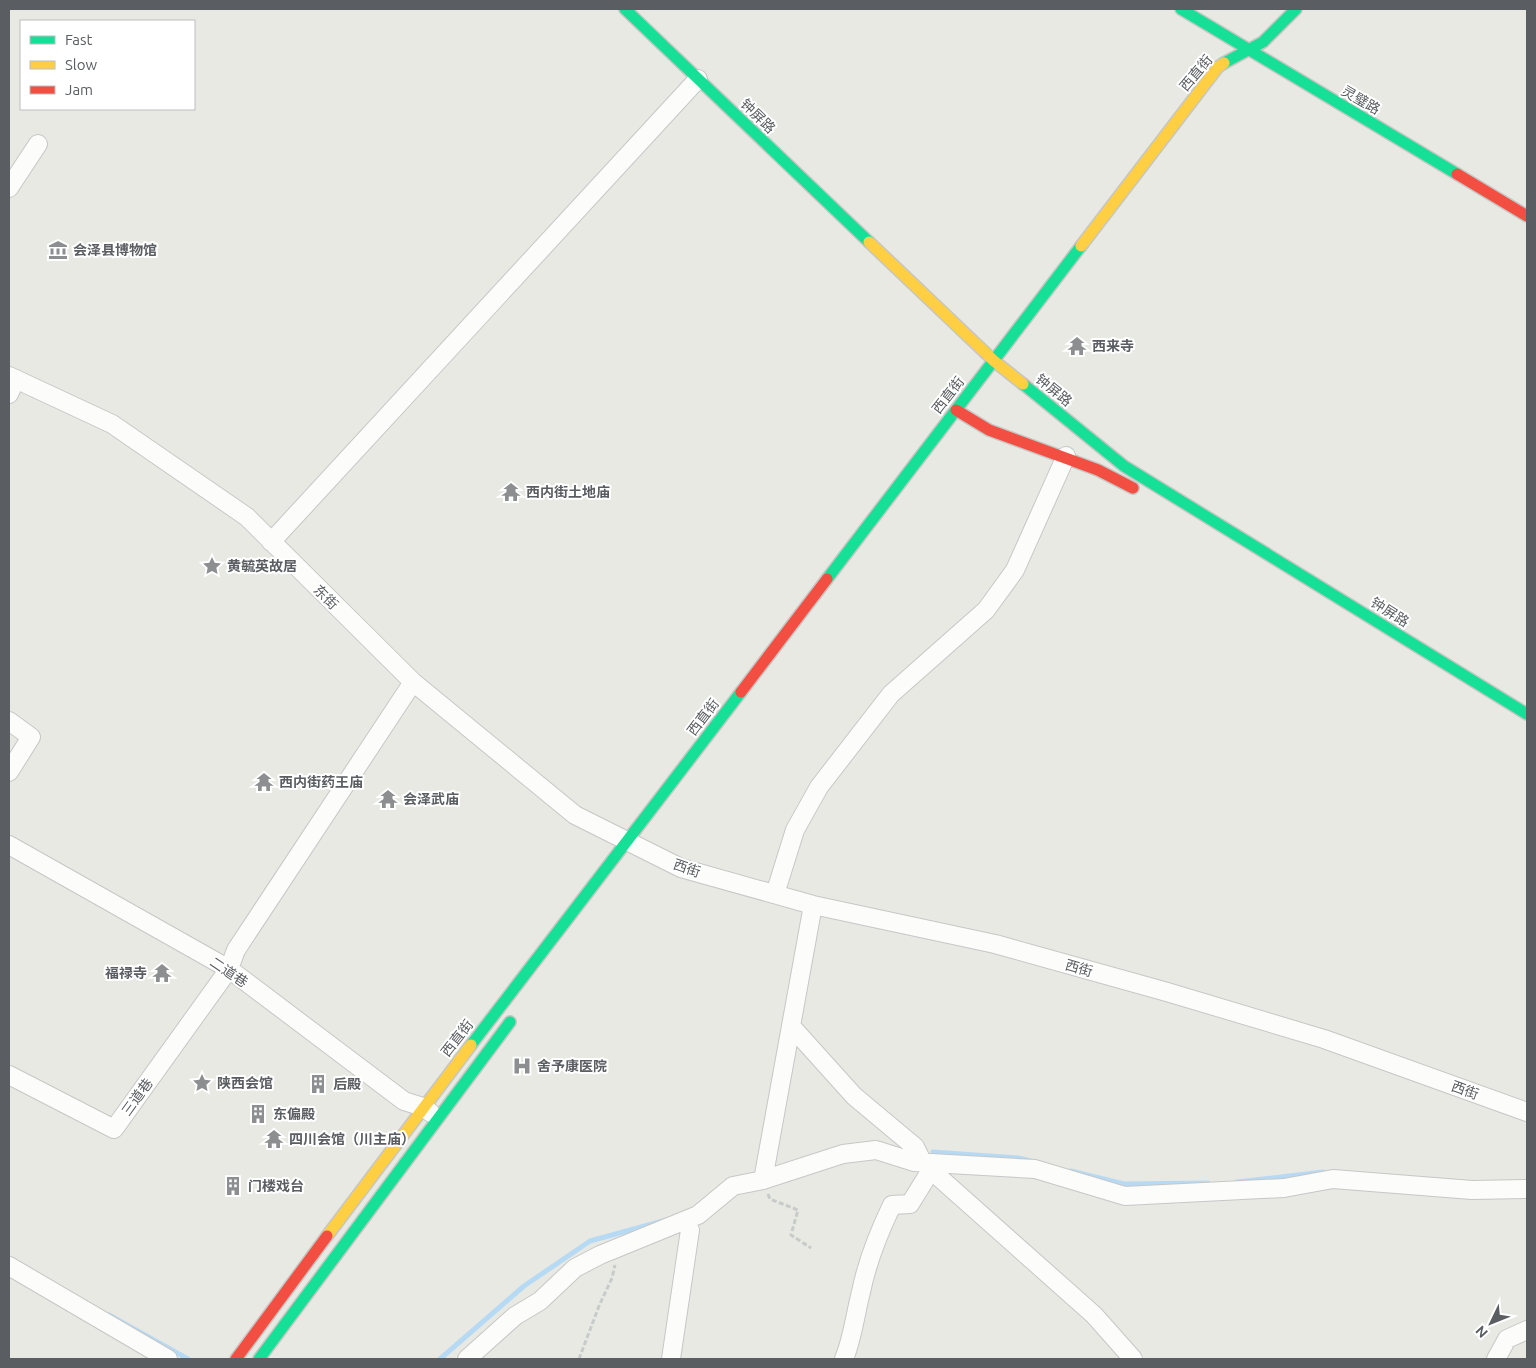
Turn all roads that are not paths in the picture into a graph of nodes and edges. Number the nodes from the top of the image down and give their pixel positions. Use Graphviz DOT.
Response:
graph roads {
  1 [pos="625,9"];
  2 [pos="1181,9"];
  3 [pos="1296,9"];
  4 [pos="1248,51"];
  5 [pos="698,79"];
  6 [pos="1202,107"];
  7 [pos="38,144"];
  8 [pos="9,188"];
  9 [pos="1527,216"];
  10 [pos="994,361"];
  11 [pos="11,383"];
  12 [pos="956,410"];
  13 [pos="1066,456"];
  14 [pos="1147,496"];
  15 [pos="271,542"];
  16 [pos="413,682"];
  17 [pos="1527,714"];
  18 [pos="9,721"];
  19 [pos="9,772"];
  20 [pos="9,845"];
  21 [pos="639,847"];
  22 [pos="775,894"];
  23 [pos="813,905"];
  24 [pos="229,969"];
  25 [pos="516,1015"];
  26 [pos="791,1026"];
  27 [pos="9,1075"];
  28 [pos="430,1112"];
  29 [pos="1527,1112"];
  30 [pos="927,1167"];
  31 [pos="763,1180"];
  32 [pos="1527,1189"];
  33 [pos="686,1222"];
  34 [pos="9,1266"];
  35 [pos="1527,1330"];
  36 [pos="168,1359"];
  37 [pos="236,1359"];
  38 [pos="259,1359"];
  39 [pos="467,1359"];
  40 [pos="671,1359"];
  41 [pos="844,1359"];
  42 [pos="1133,1359"];
  43 [pos="1496,1359"];
  1 -- 5 [label="street, 钟屏路"];
  2 -- 4 [label="street, 灵璧路"];
  3 -- 4 [label="street"];
  4 -- 6 [label="street, 西直街"];
  4 -- 9 [label="street, 灵璧路"];
  4 -- 10 [label="street, 西直街"];
  5 -- 10 [label="street, 钟屏路"];
  5 -- 15 [label="street"];
  7 -- 8 [label="street"];
  10 -- 12 [label="street, 西直街"];
  10 -- 17 [label="street, 钟屏路"];
  11 -- 15 [label="street, 东街"];
  12 -- 13 [label="street"];
  12 -- 21 [label="street, 西直街"];
  13 -- 14 [label="street"];
  13 -- 22 [label="street"];
  15 -- 16 [label="street, 东街"];
  16 -- 21 [label="street, 东街"];
  16 -- 24 [label="street"];
  18 -- 19 [label="street"];
  20 -- 24 [label="street, 二道巷"];
  21 -- 22 [label="street, 西街"];
  21 -- 28 [label="street, 西直街"];
  22 -- 23 [label="street, 西街"];
  23 -- 26 [label="street"];
  23 -- 29 [label="street, 西街"];
  24 -- 27 [label="street, 三道巷"];
  24 -- 28 [label="street, 二道巷"];
  25 -- 28 [label="street, 西直街"];
  26 -- 30 [label="street"];
  26 -- 31 [label="street"];
  28 -- 37 [label="street, 西直街"];
  28 -- 38 [label="street, 西直街"];
  30 -- 31 [label="street"];
  30 -- 32 [label="street"];
  30 -- 41 [label="street"];
  30 -- 42 [label="street"];
  31 -- 33 [label="street"];
  33 -- 39 [label="street"];
  33 -- 40 [label="street"];
  34 -- 36 [label="street"];
  35 -- 43 [label="street"];
}
